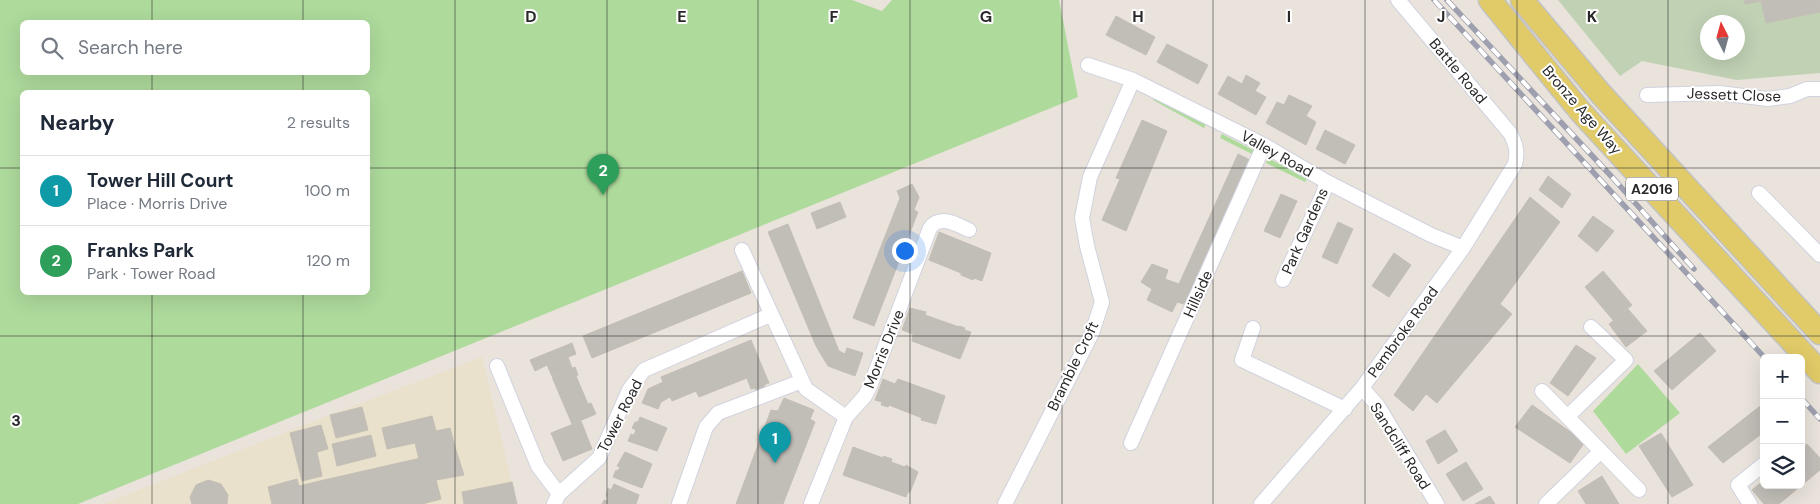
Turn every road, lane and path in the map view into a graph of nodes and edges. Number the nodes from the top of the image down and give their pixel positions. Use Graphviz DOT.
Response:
graph roads {
  1 [pos="1398,0"];
  2 [pos="1490,0"];
  3 [pos="1522,0"];
  4 [pos="1088,65"];
  5 [pos="1133,80"];
  6 [pos="1820,89"];
  7 [pos="1647,94"];
  8 [pos="1516,144"];
  9 [pos="1264,145"];
  10 [pos="1327,182"];
  11 [pos="1759,193"];
  12 [pos="969,230"];
  13 [pos="1464,248"];
  14 [pos="742,250"];
  15 [pos="1820,255"];
  16 [pos="1283,280"];
  17 [pos="770,315"];
  18 [pos="1592,327"];
  19 [pos="1253,328"];
  20 [pos="1820,333"];
  21 [pos="497,366"];
  22 [pos="1820,372"];
  23 [pos="802,381"];
  24 [pos="1362,388"];
  25 [pos="1542,391"];
  26 [pos="1345,408"];
  27 [pos="846,417"];
  28 [pos="1567,417"];
  29 [pos="1131,442"];
  30 [pos="1601,451"];
  31 [pos="1760,467"];
  32 [pos="1639,490"];
  33 [pos="556,499"];
  34 [pos="680,504"];
  35 [pos="811,504"];
  36 [pos="1005,504"];
  37 [pos="1261,504"];
  38 [pos="1437,504"];
  39 [pos="1546,504"];
  40 [pos="1750,504"];
  1 -- 8 [label="street, Battle Road"];
  2 -- 22 [label="main road, Bronze Age Way / A2016"];
  3 -- 20 [label="main road, Bronze Age Way / A2016"];
  4 -- 5 [label="street, Valley Road"];
  5 -- 9 [label="street, Valley Road"];
  5 -- 36 [label="street, Bramble Croft"];
  6 -- 7 [label="street, Jessett Close"];
  8 -- 13 [label="street, Pembroke Road"];
  9 -- 10 [label="street, Valley Road"];
  9 -- 29 [label="street, Hillside"];
  10 -- 13 [label="street, Valley Road"];
  10 -- 16 [label="street, Park Gardens"];
  11 -- 15 [label="street"];
  12 -- 27 [label="street, Morris Drive"];
  13 -- 24 [label="street, Pembroke Road"];
  14 -- 17 [label="street"];
  17 -- 23 [label="street"];
  17 -- 33 [label="street, Tower Road"];
  18 -- 28 [label="street"];
  19 -- 26 [label="street"];
  21 -- 33 [label="street, Tower Road"];
  23 -- 27 [label="street"];
  23 -- 34 [label="street"];
  24 -- 26 [label="street, Pembroke Road"];
  24 -- 38 [label="street, Sandcliff Road"];
  25 -- 28 [label="street"];
  26 -- 37 [label="street, Pembroke Road"];
  27 -- 35 [label="street, Morris Drive"];
  28 -- 30 [label="street"];
  30 -- 32 [label="street"];
  30 -- 39 [label="street"];
  31 -- 40 [label="street"];
}
